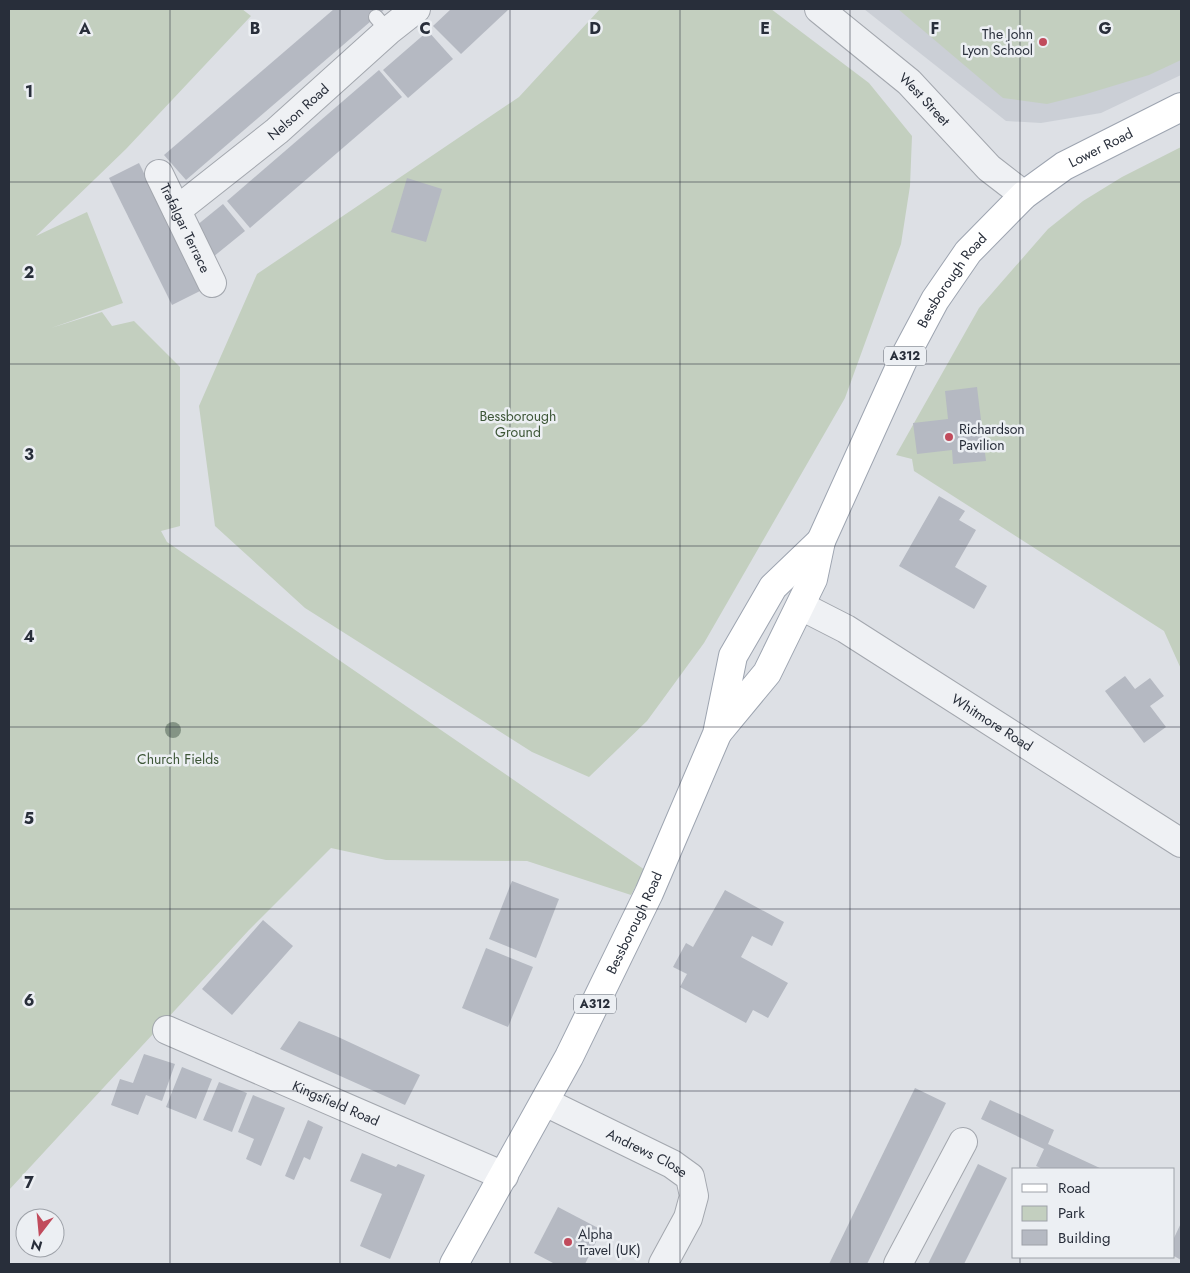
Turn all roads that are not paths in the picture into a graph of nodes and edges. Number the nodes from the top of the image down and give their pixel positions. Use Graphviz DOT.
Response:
graph roads {
  1 [pos="416,9"];
  2 [pos="819,9"];
  3 [pos="1181,107"];
  4 [pos="159,174"];
  5 [pos="1024,195"];
  6 [pos="177,210"];
  7 [pos="212,283"];
  8 [pos="821,541"];
  9 [pos="801,606"];
  10 [pos="716,734"];
  11 [pos="1181,843"];
  12 [pos="167,1030"];
  13 [pos="545,1102"];
  14 [pos="963,1142"];
  15 [pos="504,1176"];
  16 [pos="454,1264"];
  17 [pos="663,1264"];
  18 [pos="898,1264"];
  1 -- 6 [label="street, Nelson Road"];
  2 -- 5 [label="street, West Street"];
  3 -- 5 [label="main road, Lower Road / A312"];
  4 -- 6 [label="street, Trafalgar Terrace"];
  5 -- 8 [label="main road, Bessborough Road / A312"];
  6 -- 7 [label="street, Trafalgar Terrace"];
  8 -- 9 [label="main road, Bessborough Road / A312"];
  8 -- 10 [label="main road, Bessborough Road / A312"];
  9 -- 10 [label="main road, Bessborough Road / A312"];
  9 -- 11 [label="street, Whitmore Road"];
  10 -- 13 [label="main road, Bessborough Road / A312"];
  12 -- 15 [label="street, Kingsfield Road"];
  13 -- 15 [label="main road, Bessborough Road / A312"];
  13 -- 17 [label="street, Andrews Close"];
  14 -- 18 [label="street"];
  15 -- 16 [label="main road, Bessborough Road / A312"];
}
